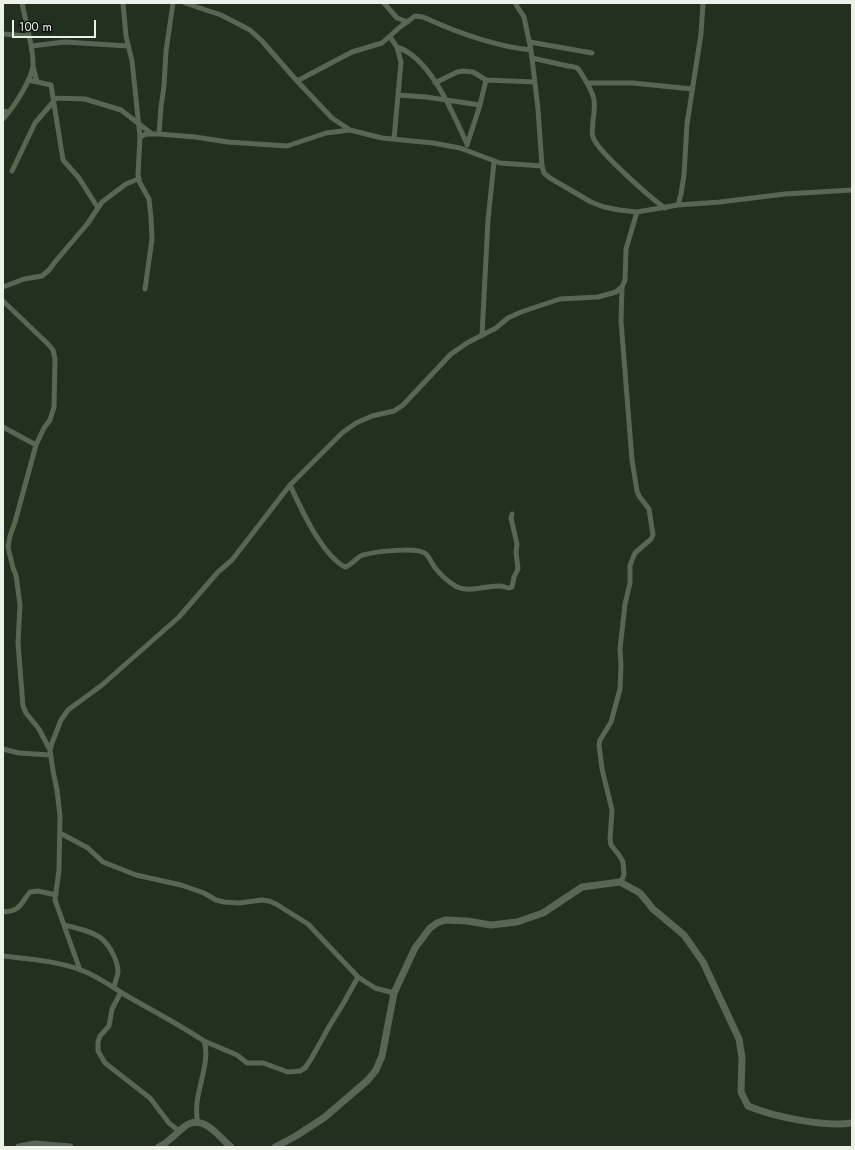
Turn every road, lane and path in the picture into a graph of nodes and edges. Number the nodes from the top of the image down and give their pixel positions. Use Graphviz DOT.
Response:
graph roads {
  1 [pos="22,3"];
  2 [pos="123,3"];
  3 [pos="173,3"];
  4 [pos="185,3"];
  5 [pos="384,3"];
  6 [pos="515,3"];
  7 [pos="703,3"];
  8 [pos="401,20"];
  9 [pos="408,22"];
  10 [pos="400,27"];
  11 [pos="3,34"];
  12 [pos="29,36"];
  13 [pos="390,37"];
  14 [pos="530,42"];
  15 [pos="31,46"];
  16 [pos="128,46"];
  17 [pos="397,48"];
  18 [pos="531,50"];
  19 [pos="592,53"];
  20 [pos="532,58"];
  21 [pos="33,65"];
  22 [pos="28,80"];
  23 [pos="486,80"];
  24 [pos="297,81"];
  25 [pos="37,82"];
  26 [pos="535,82"];
  27 [pos="435,83"];
  28 [pos="588,83"];
  29 [pos="692,89"];
  30 [pos="398,95"];
  31 [pos="54,99"];
  32 [pos="447,100"];
  33 [pos="480,105"];
  34 [pos="3,111"];
  35 [pos="9,112"];
  36 [pos="3,119"];
  37 [pos="139,123"];
  38 [pos="350,130"];
  39 [pos="152,134"];
  40 [pos="159,134"];
  41 [pos="140,137"];
  42 [pos="394,139"];
  43 [pos="467,144"];
  44 [pos="466,150"];
  45 [pos="494,162"];
  46 [pos="542,166"];
  47 [pos="12,171"];
  48 [pos="138,179"];
  49 [pos="852,190"];
  50 [pos="678,205"];
  51 [pos="98,208"];
  52 [pos="665,208"];
  53 [pos="636,212"];
  54 [pos="3,287"];
  55 [pos="622,287"];
  56 [pos="145,289"];
  57 [pos="3,301"];
  58 [pos="482,335"];
  59 [pos="3,427"];
  60 [pos="36,445"];
  61 [pos="290,486"];
  62 [pos="512,514"];
  63 [pos="3,749"];
  64 [pos="50,752"];
  65 [pos="60,833"];
  66 [pos="620,882"];
  67 [pos="56,895"];
  68 [pos="3,912"];
  69 [pos="64,925"];
  70 [pos="3,956"];
  71 [pos="80,970"];
  72 [pos="358,977"];
  73 [pos="114,987"];
  74 [pos="121,992"];
  75 [pos="394,993"];
  76 [pos="204,1040"];
  77 [pos="198,1123"];
  78 [pos="852,1123"];
  79 [pos="179,1131"];
  80 [pos="18,1147"];
  81 [pos="70,1147"];
  82 [pos="159,1147"];
  83 [pos="231,1147"];
  84 [pos="274,1147"];
  1 -- 12 [label="street"];
  2 -- 16 [label="street"];
  3 -- 40 [label="street"];
  4 -- 24 [label="street"];
  5 -- 8 [label="street"];
  6 -- 14 [label="street"];
  7 -- 29 [label="street"];
  8 -- 9 [label="street"];
  8 -- 10 [label="street"];
  9 -- 10 [label="street"];
  9 -- 18 [label="street"];
  10 -- 13 [label="street"];
  11 -- 12 [label="street"];
  12 -- 15 [label="street"];
  13 -- 17 [label="street"];
  13 -- 24 [label="street"];
  14 -- 18 [label="street"];
  14 -- 19 [label="street"];
  15 -- 16 [label="street"];
  15 -- 21 [label="street"];
  16 -- 37 [label="street"];
  17 -- 27 [label="street"];
  17 -- 30 [label="street"];
  18 -- 20 [label="street"];
  20 -- 26 [label="street"];
  20 -- 28 [label="street"];
  21 -- 22 [label="street"];
  21 -- 25 [label="street"];
  22 -- 25 [label="street"];
  22 -- 35 [label="street"];
  23 -- 26 [label="street"];
  23 -- 27 [label="street"];
  23 -- 33 [label="street"];
  24 -- 38 [label="street"];
  25 -- 31 [label="street"];
  26 -- 46 [label="street"];
  27 -- 32 [label="street"];
  28 -- 29 [label="street"];
  28 -- 52 [label="street"];
  29 -- 50 [label="street"];
  30 -- 32 [label="street"];
  30 -- 42 [label="street"];
  31 -- 37 [label="street"];
  31 -- 47 [label="street"];
  31 -- 51 [label="street"];
  32 -- 33 [label="street"];
  32 -- 43 [label="street"];
  33 -- 43 [label="street"];
  34 -- 35 [label="street"];
  35 -- 36 [label="street"];
  37 -- 39 [label="street"];
  37 -- 41 [label="street"];
  38 -- 40 [label="street"];
  38 -- 42 [label="street"];
  39 -- 40 [label="street"];
  39 -- 41 [label="street"];
  41 -- 48 [label="street"];
  42 -- 44 [label="street"];
  43 -- 44 [label="street"];
  44 -- 45 [label="street"];
  45 -- 46 [label="street"];
  45 -- 58 [label="street"];
  46 -- 53 [label="street"];
  48 -- 51 [label="street"];
  48 -- 56 [label="street"];
  49 -- 50 [label="street"];
  50 -- 52 [label="street"];
  51 -- 54 [label="street"];
  52 -- 53 [label="street"];
  53 -- 55 [label="street"];
  55 -- 58 [label="street"];
  55 -- 66 [label="street"];
  57 -- 60 [label="street"];
  58 -- 61 [label="street"];
  59 -- 60 [label="street"];
  60 -- 64 [label="street"];
  61 -- 62 [label="street"];
  61 -- 64 [label="street"];
  63 -- 64 [label="street"];
  64 -- 65 [label="street"];
  65 -- 67 [label="street"];
  65 -- 72 [label="street"];
  66 -- 75 [label="street"];
  66 -- 78 [label="street"];
  67 -- 68 [label="street"];
  67 -- 69 [label="street"];
  69 -- 71 [label="street"];
  69 -- 73 [label="street"];
  70 -- 71 [label="street"];
  71 -- 73 [label="street"];
  72 -- 75 [label="street"];
  72 -- 76 [label="street"];
  73 -- 74 [label="street"];
  74 -- 76 [label="street"];
  74 -- 79 [label="street"];
  75 -- 84 [label="street"];
  76 -- 77 [label="street"];
  77 -- 79 [label="street"];
  77 -- 83 [label="street"];
  79 -- 82 [label="street"];
  80 -- 81 [label="street"];
}
